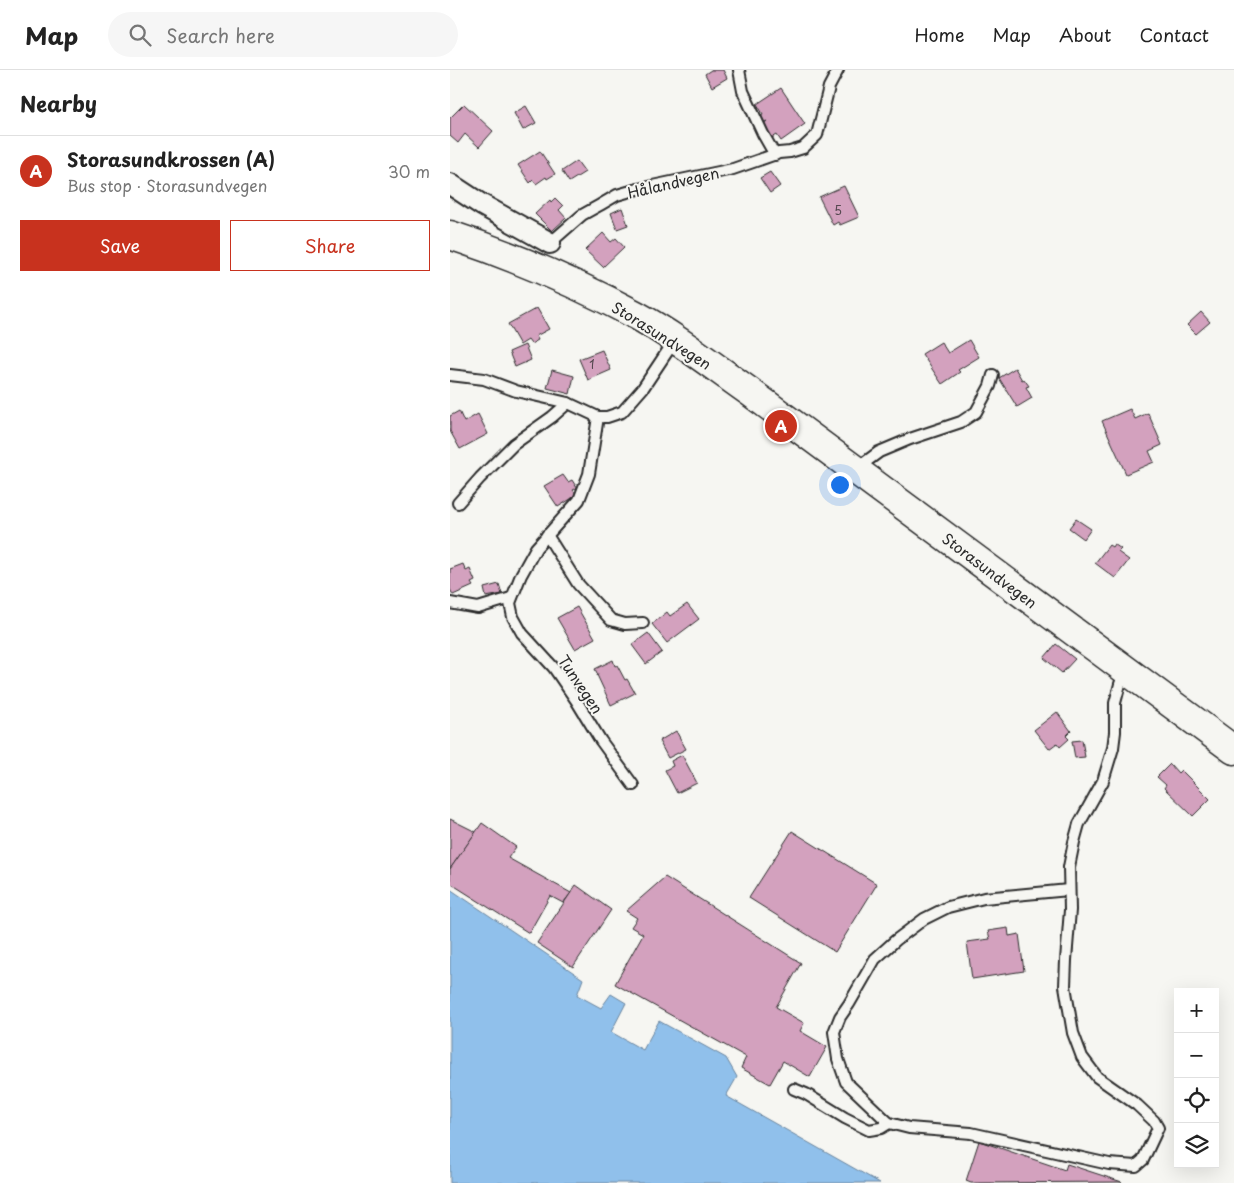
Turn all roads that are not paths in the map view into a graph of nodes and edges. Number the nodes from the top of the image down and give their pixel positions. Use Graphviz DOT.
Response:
graph roads {
  1 [pos="739,70"];
  2 [pos="838,70"];
  3 [pos="776,155"];
  4 [pos="450,184"];
  5 [pos="450,235"];
  6 [pos="550,243"];
  7 [pos="675,339"];
  8 [pos="450,375"];
  9 [pos="993,375"];
  10 [pos="568,402"];
  11 [pos="598,417"];
  12 [pos="855,470"];
  13 [pos="458,503"];
  14 [pos="547,535"];
  15 [pos="511,598"];
  16 [pos="450,603"];
  17 [pos="643,623"];
  18 [pos="1126,670"];
  19 [pos="1234,750"];
  20 [pos="633,785"];
  21 [pos="1069,890"];
  22 [pos="794,1089"];
  23 [pos="889,1123"];
  1 -- 3 [label="lane"];
  2 -- 3 [label="lane, Hålandvegen"];
  3 -- 6 [label="lane, Hålandvegen"];
  4 -- 6 [label="street, Hålandvegen"];
  5 -- 7 [label="main road, Storasundvegen"];
  7 -- 11 [label="lane"];
  7 -- 12 [label="main road, Storasundvegen"];
  8 -- 10 [label="lane"];
  9 -- 12 [label="lane"];
  10 -- 11 [label="lane"];
  10 -- 13 [label="lane"];
  11 -- 14 [label="lane"];
  12 -- 18 [label="main road, Storasundvegen"];
  14 -- 15 [label="lane"];
  14 -- 17 [label="lane"];
  15 -- 16 [label="lane"];
  15 -- 20 [label="lane, Tunvegen"];
  18 -- 19 [label="main road, Storasundvegen"];
  18 -- 21 [label="lane"];
  21 -- 23 [label="lane"];
  21 -- 23 [label="lane"];
  22 -- 23 [label="lane"];
}
